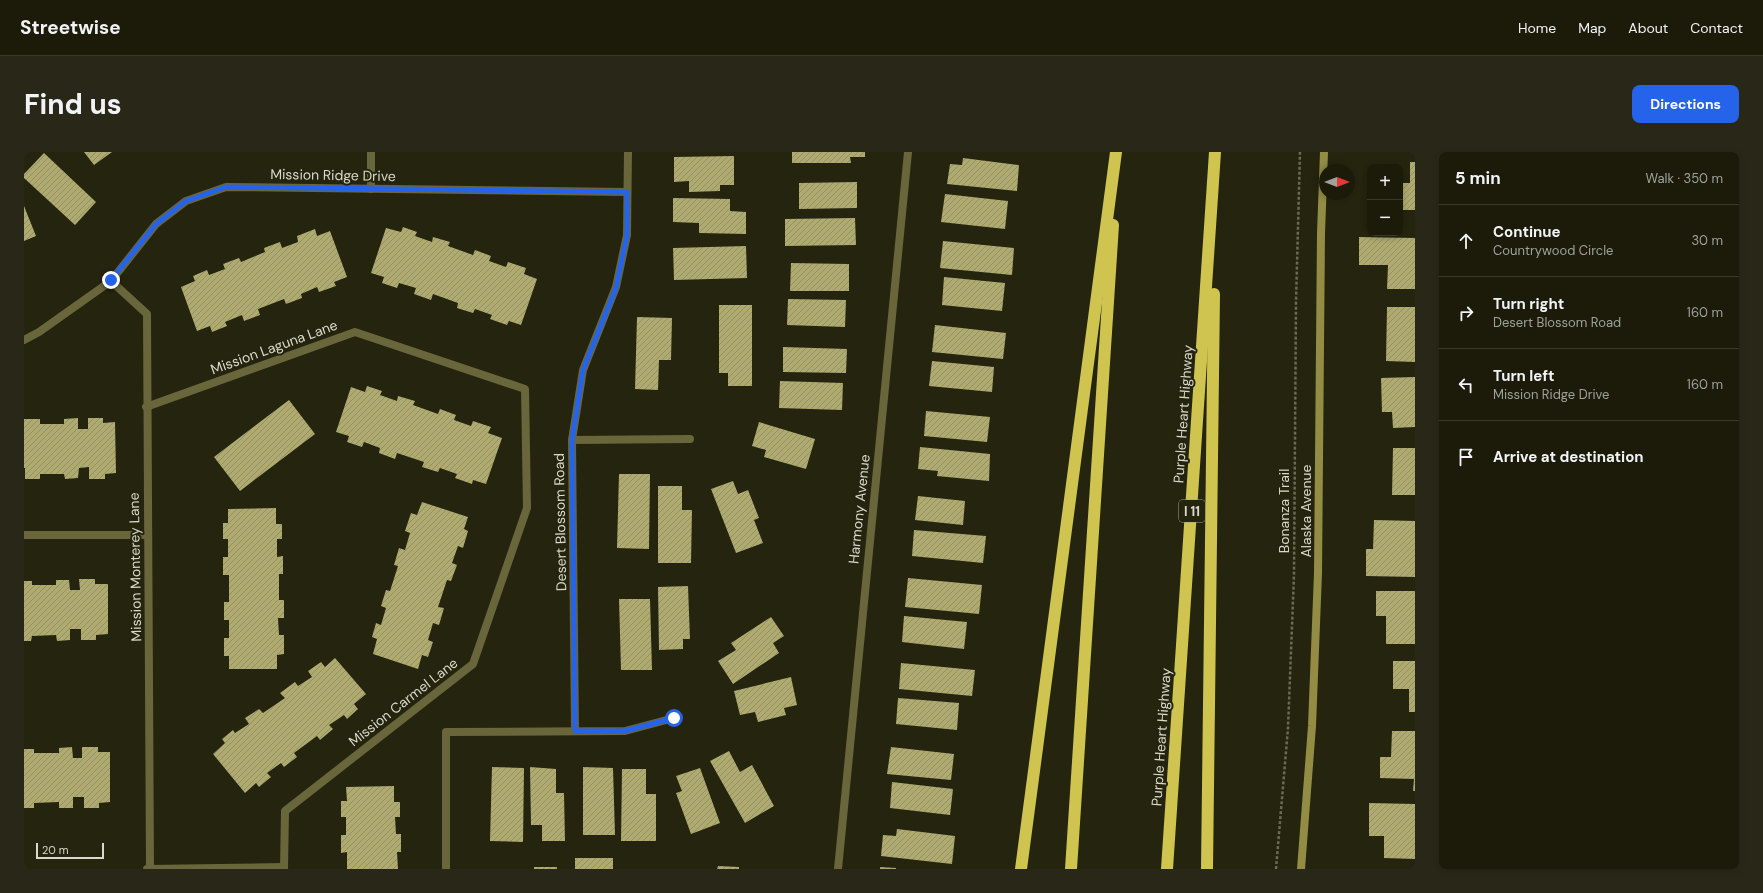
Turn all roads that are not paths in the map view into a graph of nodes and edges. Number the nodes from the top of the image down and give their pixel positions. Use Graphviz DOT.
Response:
graph roads {
  1 [pos="371,152"];
  2 [pos="628,152"];
  3 [pos="908,152"];
  4 [pos="1117,152"];
  5 [pos="1215,152"];
  6 [pos="1324,152"];
  7 [pos="371,189"];
  8 [pos="627,192"];
  9 [pos="111,280"];
  10 [pos="24,340"];
  11 [pos="525,389"];
  12 [pos="146,407"];
  13 [pos="690,439"];
  14 [pos="572,440"];
  15 [pos="24,535"];
  16 [pos="148,535"];
  17 [pos="674,718"];
  18 [pos="575,731"];
  19 [pos="284,868"];
  20 [pos="147,869"];
  21 [pos="150,869"];
  22 [pos="446,869"];
  23 [pos="838,869"];
  24 [pos="1021,869"];
  25 [pos="1071,869"];
  26 [pos="1167,869"];
  27 [pos="1207,869"];
  28 [pos="1301,869"];
  1 -- 7 [label="street"];
  2 -- 8 [label="street, Desert Blossom Road"];
  3 -- 23 [label="street, Harmony Avenue"];
  4 -- 24 [label="highway"];
  4 -- 25 [label="highway"];
  5 -- 26 [label="highway, Purple Heart Highway / I 11"];
  5 -- 27 [label="highway"];
  6 -- 28 [label="street, Alaska Avenue"];
  7 -- 8 [label="street, Mission Ridge Drive"];
  7 -- 9 [label="street, Mission Ridge Drive"];
  8 -- 14 [label="street, Desert Blossom Road"];
  9 -- 10 [label="street, Mission Ridge Drive"];
  9 -- 12 [label="street, Mission Monterey Lane"];
  11 -- 12 [label="street, Mission Laguna Lane"];
  11 -- 19 [label="street, Mission Carmel Lane"];
  12 -- 16 [label="street, Mission Monterey Lane"];
  13 -- 14 [label="street"];
  14 -- 18 [label="street, Desert Blossom Road"];
  15 -- 16 [label="street"];
  16 -- 21 [label="street, Mission Monterey Lane"];
  17 -- 18 [label="street"];
  18 -- 22 [label="street"];
  19 -- 21 [label="street"];
  20 -- 21 [label="street"];
}
